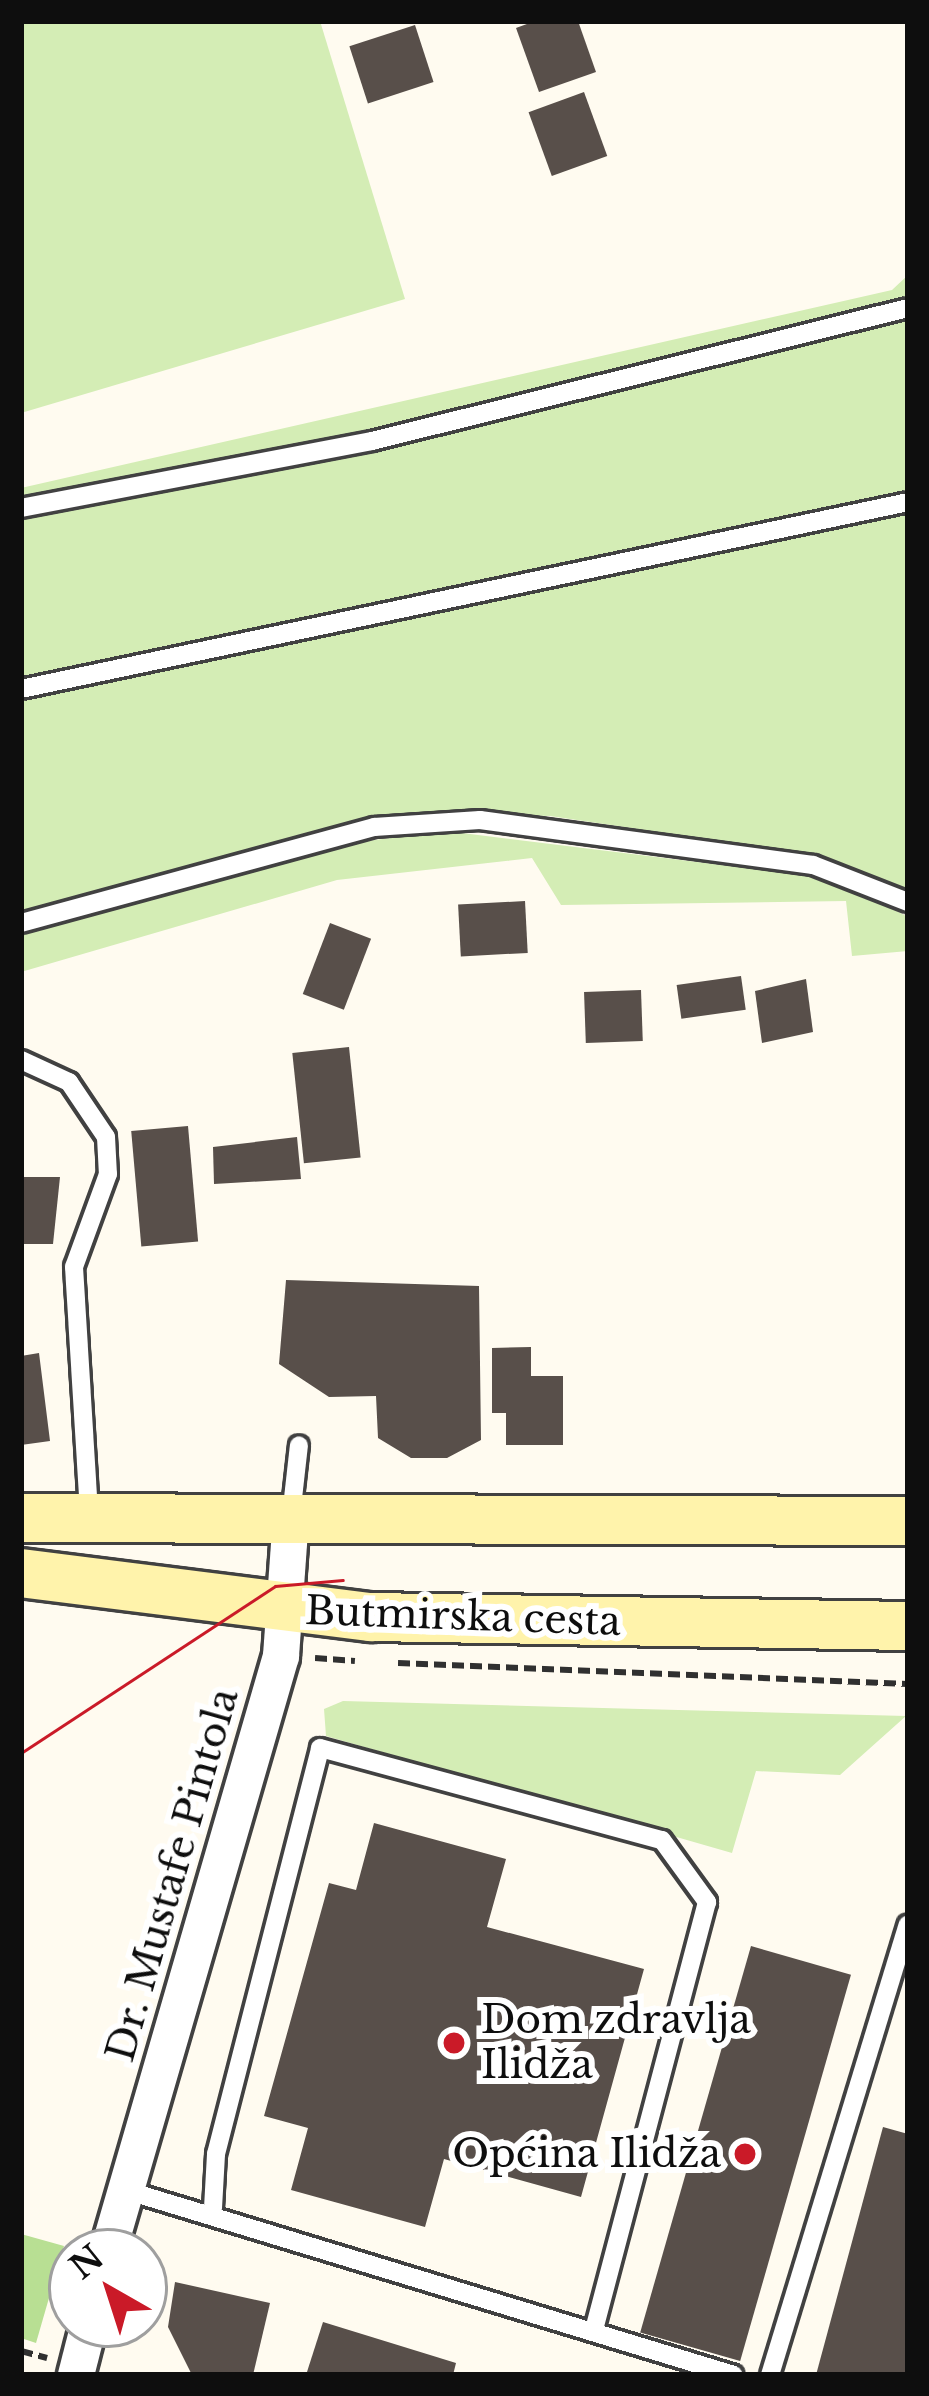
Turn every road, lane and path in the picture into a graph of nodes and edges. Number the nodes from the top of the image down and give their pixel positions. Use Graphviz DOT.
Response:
graph roads {
  1 [pos="908,308"];
  2 [pos="908,502"];
  3 [pos="21,508"];
  4 [pos="21,689"];
  5 [pos="908,902"];
  6 [pos="21,923"];
  7 [pos="21,1060"];
  8 [pos="299,1445"];
  9 [pos="89,1514"];
  10 [pos="291,1516"];
  11 [pos="21,1518"];
  12 [pos="908,1521"];
  13 [pos="21,1573"];
  14 [pos="908,1626"];
  15 [pos="283,1634"];
  16 [pos="908,1684"];
  17 [pos="908,1925"];
  18 [pos="125,2190"];
  19 [pos="213,2208"];
  20 [pos="115,2228"];
  21 [pos="595,2325"];
  22 [pos="734,2375"];
  23 [pos="770,2375"];
  1 -- 3 [label="lane"];
  2 -- 4 [label="lane"];
  5 -- 6 [label="lane"];
  7 -- 9 [label="lane"];
  8 -- 10 [label="lane"];
  9 -- 10 [label="main road"];
  9 -- 11 [label="main road"];
  10 -- 12 [label="main road"];
  10 -- 15 [label="street, Dr. Mustafe Pintola"];
  13 -- 15 [label="main road, Butmirska cesta"];
  14 -- 15 [label="main road, Butmirska cesta"];
  15 -- 16 [label="path"];
  15 -- 18 [label="street, Dr. Mustafe Pintola"];
  17 -- 23 [label="lane"];
  18 -- 19 [label="lane"];
  18 -- 20 [label="street, Dr. Mustafe Pintola"];
  19 -- 21 [label="lane"];
  19 -- 21 [label="lane"];
  21 -- 22 [label="lane"];
}
